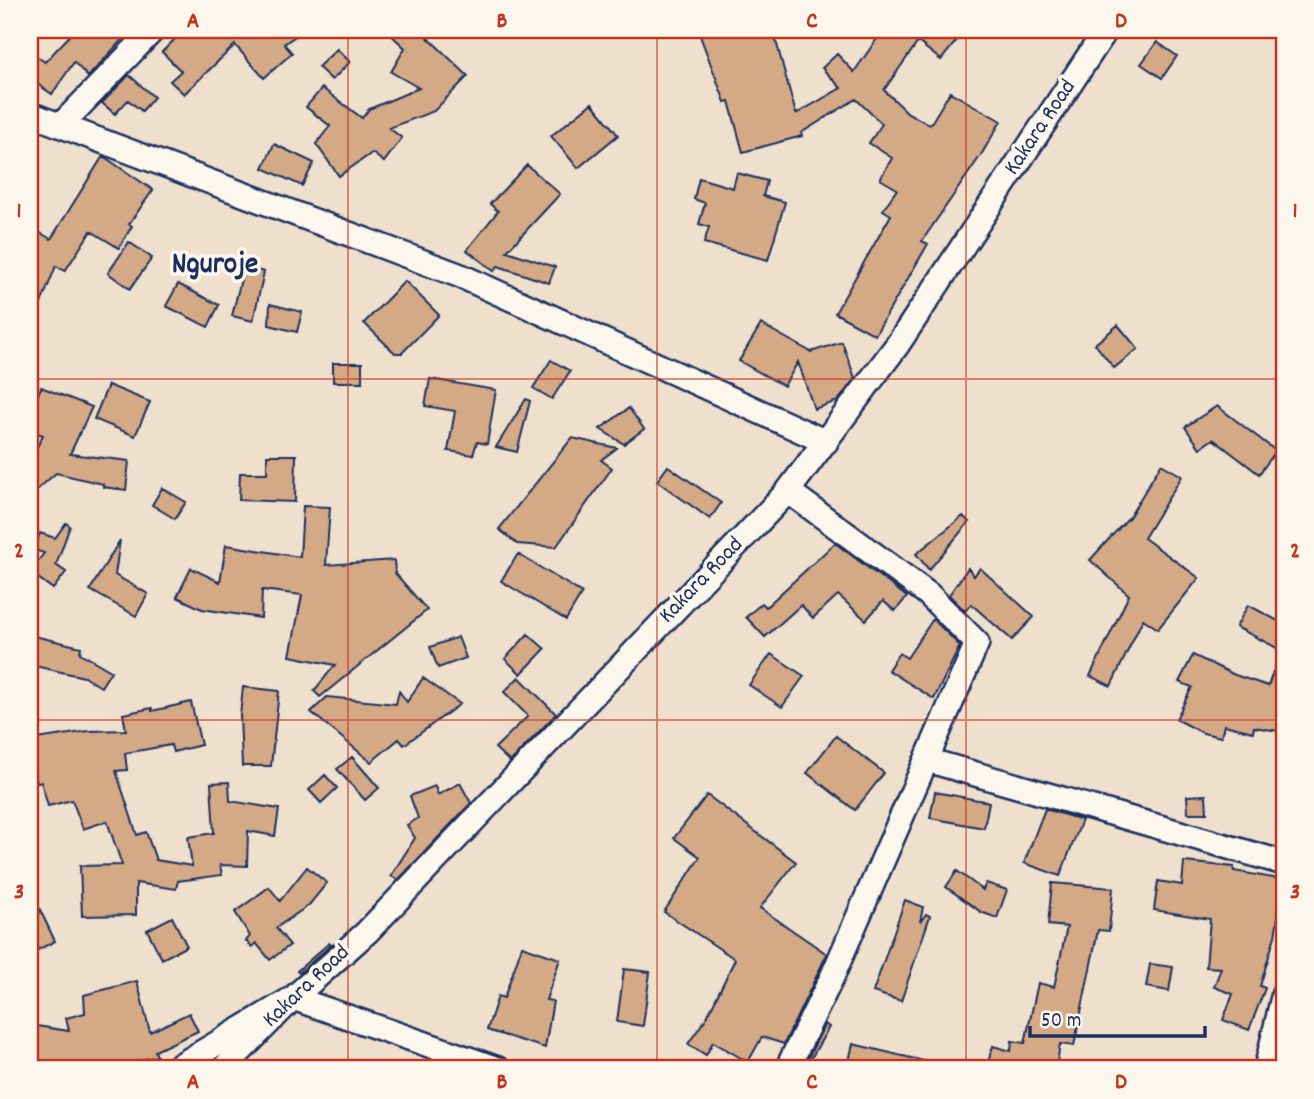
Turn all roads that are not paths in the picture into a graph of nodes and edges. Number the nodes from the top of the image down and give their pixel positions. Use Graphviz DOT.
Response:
graph roads {
  1 [pos="153,30"];
  2 [pos="1107,30"];
  3 [pos="30,114"];
  4 [pos="61,125"];
  5 [pos="827,442"];
  6 [pos="788,491"];
  7 [pos="927,760"];
  8 [pos="1284,863"];
  9 [pos="1284,993"];
  10 [pos="293,998"];
  11 [pos="174,1069"];
  12 [pos="222,1069"];
  13 [pos="498,1069"];
  14 [pos="787,1069"];
  15 [pos="1266,1069"];
  1 -- 4 [label="street"];
  2 -- 5 [label="street, Kakara Road"];
  3 -- 4 [label="street"];
  4 -- 5 [label="street"];
  5 -- 6 [label="street, Kakara Road"];
  6 -- 7 [label="street"];
  6 -- 10 [label="street, Kakara Road"];
  7 -- 8 [label="street"];
  7 -- 14 [label="street"];
  9 -- 15 [label="street"];
  10 -- 11 [label="street"];
  10 -- 12 [label="street, Kakara Road"];
  10 -- 13 [label="street"];
}
